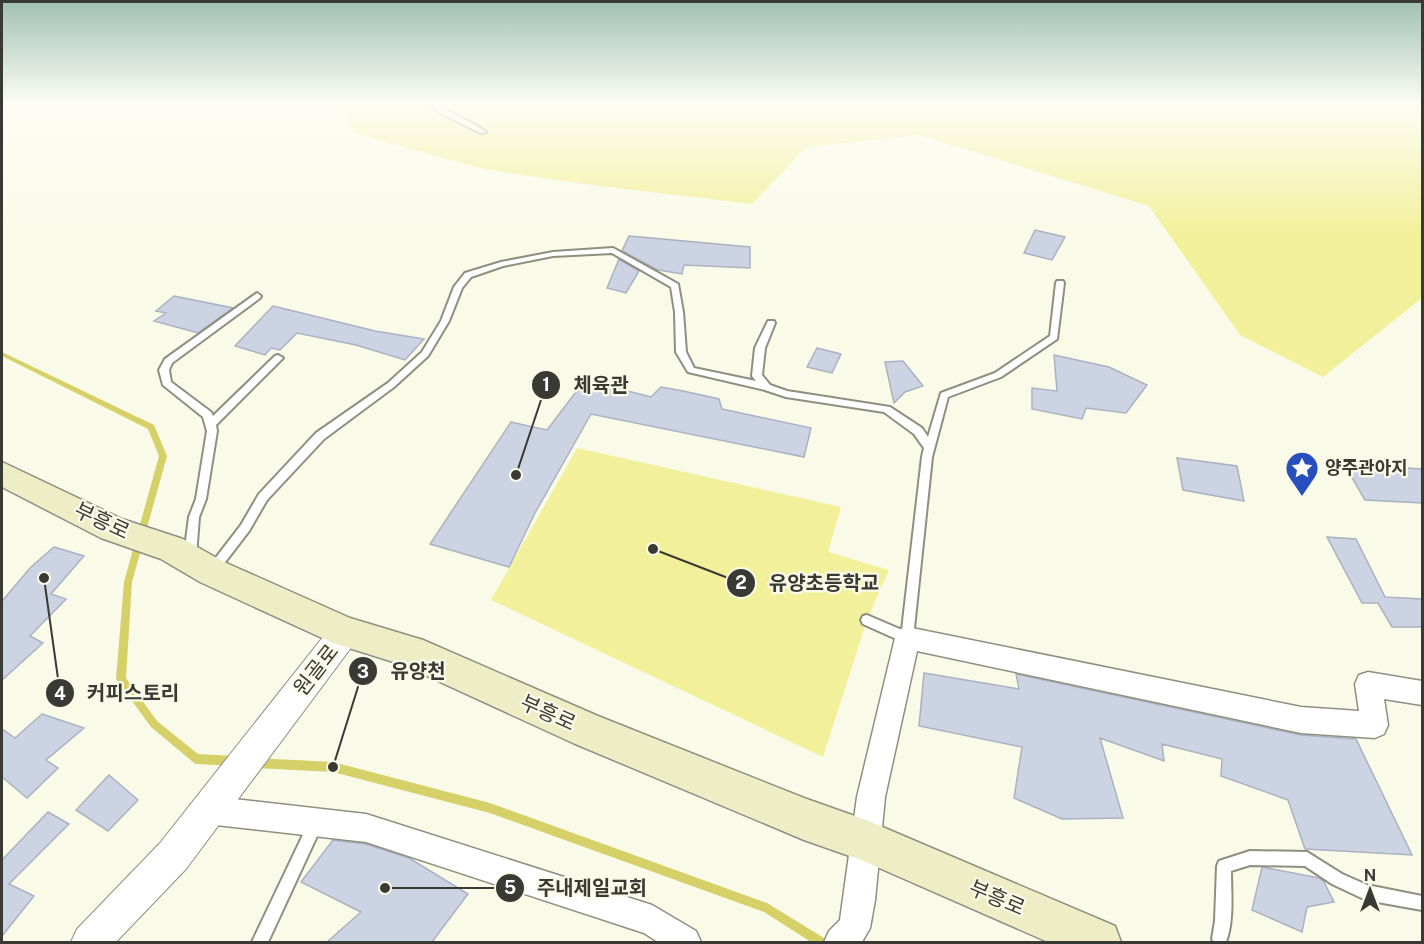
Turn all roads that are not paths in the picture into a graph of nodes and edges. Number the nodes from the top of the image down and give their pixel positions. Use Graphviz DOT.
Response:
graph roads {
  1 [pos="1060,283"];
  2 [pos="257,296"];
  3 [pos="771,323"];
  4 [pos="278,358"];
  5 [pos="767,387"];
  6 [pos="211,424"];
  7 [pos="930,448"];
  8 [pos="2,474"];
  9 [pos="191,559"];
  10 [pos="867,620"];
  11 [pos="345,632"];
  12 [pos="907,638"];
  13 [pos="1422,693"];
  14 [pos="217,798"];
  15 [pos="316,822"];
  16 [pos="866,841"];
  17 [pos="1422,903"];
  18 [pos="847,935"];
  19 [pos="1220,939"];
  20 [pos="90,942"];
  21 [pos="260,942"];
  22 [pos="685,942"];
  23 [pos="1099,942"];
  1 -- 7 [label="lane"];
  2 -- 6 [label="lane"];
  3 -- 5 [label="lane"];
  4 -- 6 [label="lane"];
  5 -- 7 [label="lane"];
  5 -- 9 [label="lane"];
  6 -- 9 [label="lane"];
  7 -- 12 [label="lane"];
  8 -- 9 [label="main road, 부흥로"];
  9 -- 11 [label="main road, 부흥로"];
  10 -- 12 [label="lane"];
  11 -- 14 [label="street, 원골로"];
  11 -- 16 [label="main road, 부흥로"];
  12 -- 13 [label="street"];
  12 -- 16 [label="street"];
  14 -- 15 [label="street"];
  14 -- 20 [label="street, 원골로"];
  15 -- 21 [label="lane"];
  15 -- 22 [label="street"];
  16 -- 18 [label="street"];
  16 -- 23 [label="main road, 부흥로"];
  17 -- 19 [label="lane"];
}
